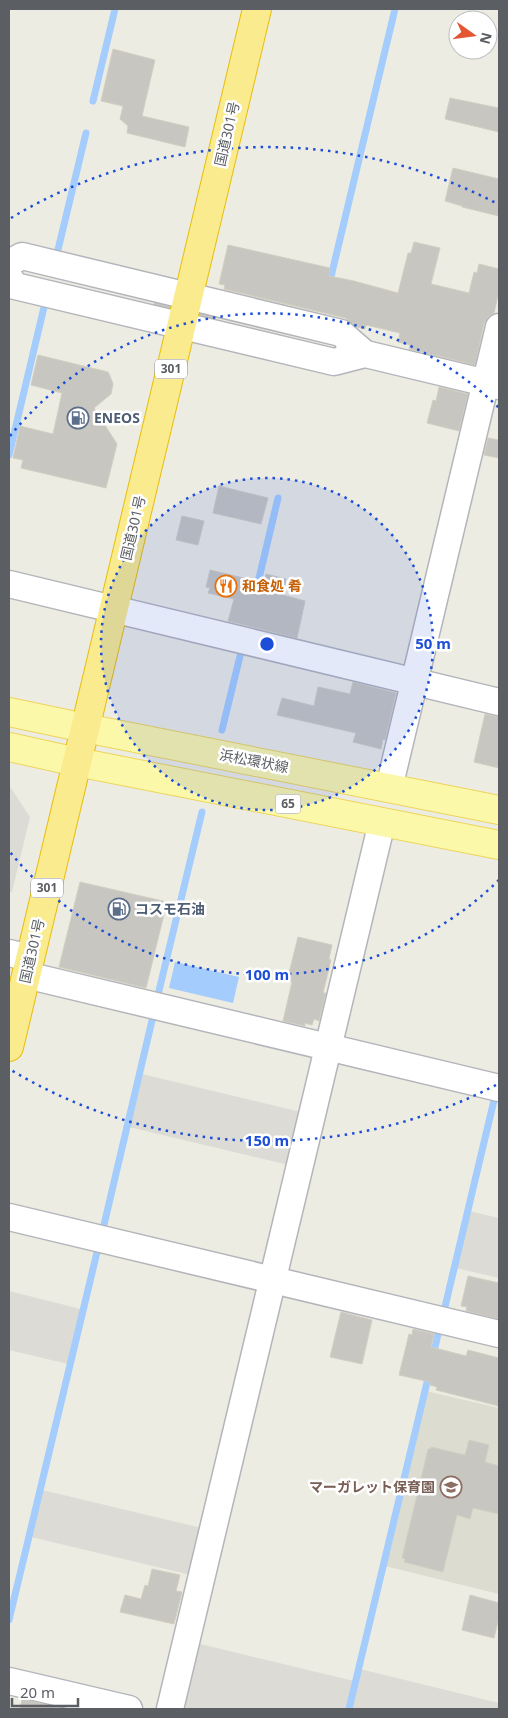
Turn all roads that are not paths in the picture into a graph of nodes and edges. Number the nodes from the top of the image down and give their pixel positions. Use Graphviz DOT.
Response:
graph roads {
  1 [pos="257,9"];
  2 [pos="9,263"];
  3 [pos="9,269"];
  4 [pos="9,277"];
  5 [pos="188,296"];
  6 [pos="154,304"];
  7 [pos="215,318"];
  8 [pos="181,325"];
  9 [pos="499,328"];
  10 [pos="365,354"];
  11 [pos="493,384"];
  12 [pos="9,584"];
  13 [pos="114,609"];
  14 [pos="415,681"];
  15 [pos="499,702"];
  16 [pos="9,712"];
  17 [pos="85,728"];
  18 [pos="9,747"];
  19 [pos="77,762"];
  20 [pos="389,788"];
  21 [pos="499,810"];
  22 [pos="382,822"];
  23 [pos="499,845"];
  24 [pos="22,962"];
  25 [pos="9,1047"];
  26 [pos="328,1047"];
  27 [pos="499,1088"];
  28 [pos="9,1217"];
  29 [pos="272,1280"];
  30 [pos="499,1334"];
  31 [pos="9,1681"];
  32 [pos="129,1709"];
  33 [pos="170,1709"];
  1 -- 5 [label="highway, 国道301号 / 301"];
  2 -- 5 [label="street"];
  3 -- 6 [label="street"];
  4 -- 8 [label="street"];
  5 -- 8 [label="highway, 国道301号 / 301"];
  5 -- 10 [label="street"];
  7 -- 10 [label="street"];
  8 -- 10 [label="street"];
  8 -- 13 [label="highway, 国道301号 / 301"];
  9 -- 11 [label="street"];
  10 -- 11 [label="street"];
  11 -- 14 [label="street"];
  12 -- 13 [label="street"];
  13 -- 14 [label="street"];
  13 -- 17 [label="highway, 国道301号 / 301"];
  14 -- 15 [label="street"];
  14 -- 20 [label="street"];
  16 -- 17 [label="main road, 浜松環状線"];
  17 -- 19 [label="highway, 国道301号 / 301"];
  17 -- 20 [label="main road, 浜松環状線"];
  18 -- 19 [label="main road, 65"];
  19 -- 22 [label="main road, 65"];
  19 -- 24 [label="highway, 国道301号 / 301"];
  20 -- 21 [label="main road, 浜松環状線"];
  22 -- 23 [label="main road, 65"];
  22 -- 26 [label="street"];
  24 -- 25 [label="highway, 国道301号 / 301"];
  24 -- 26 [label="street"];
  26 -- 27 [label="street"];
  26 -- 29 [label="street"];
  28 -- 29 [label="street"];
  29 -- 30 [label="street"];
  29 -- 33 [label="street"];
  31 -- 32 [label="street"];
}
